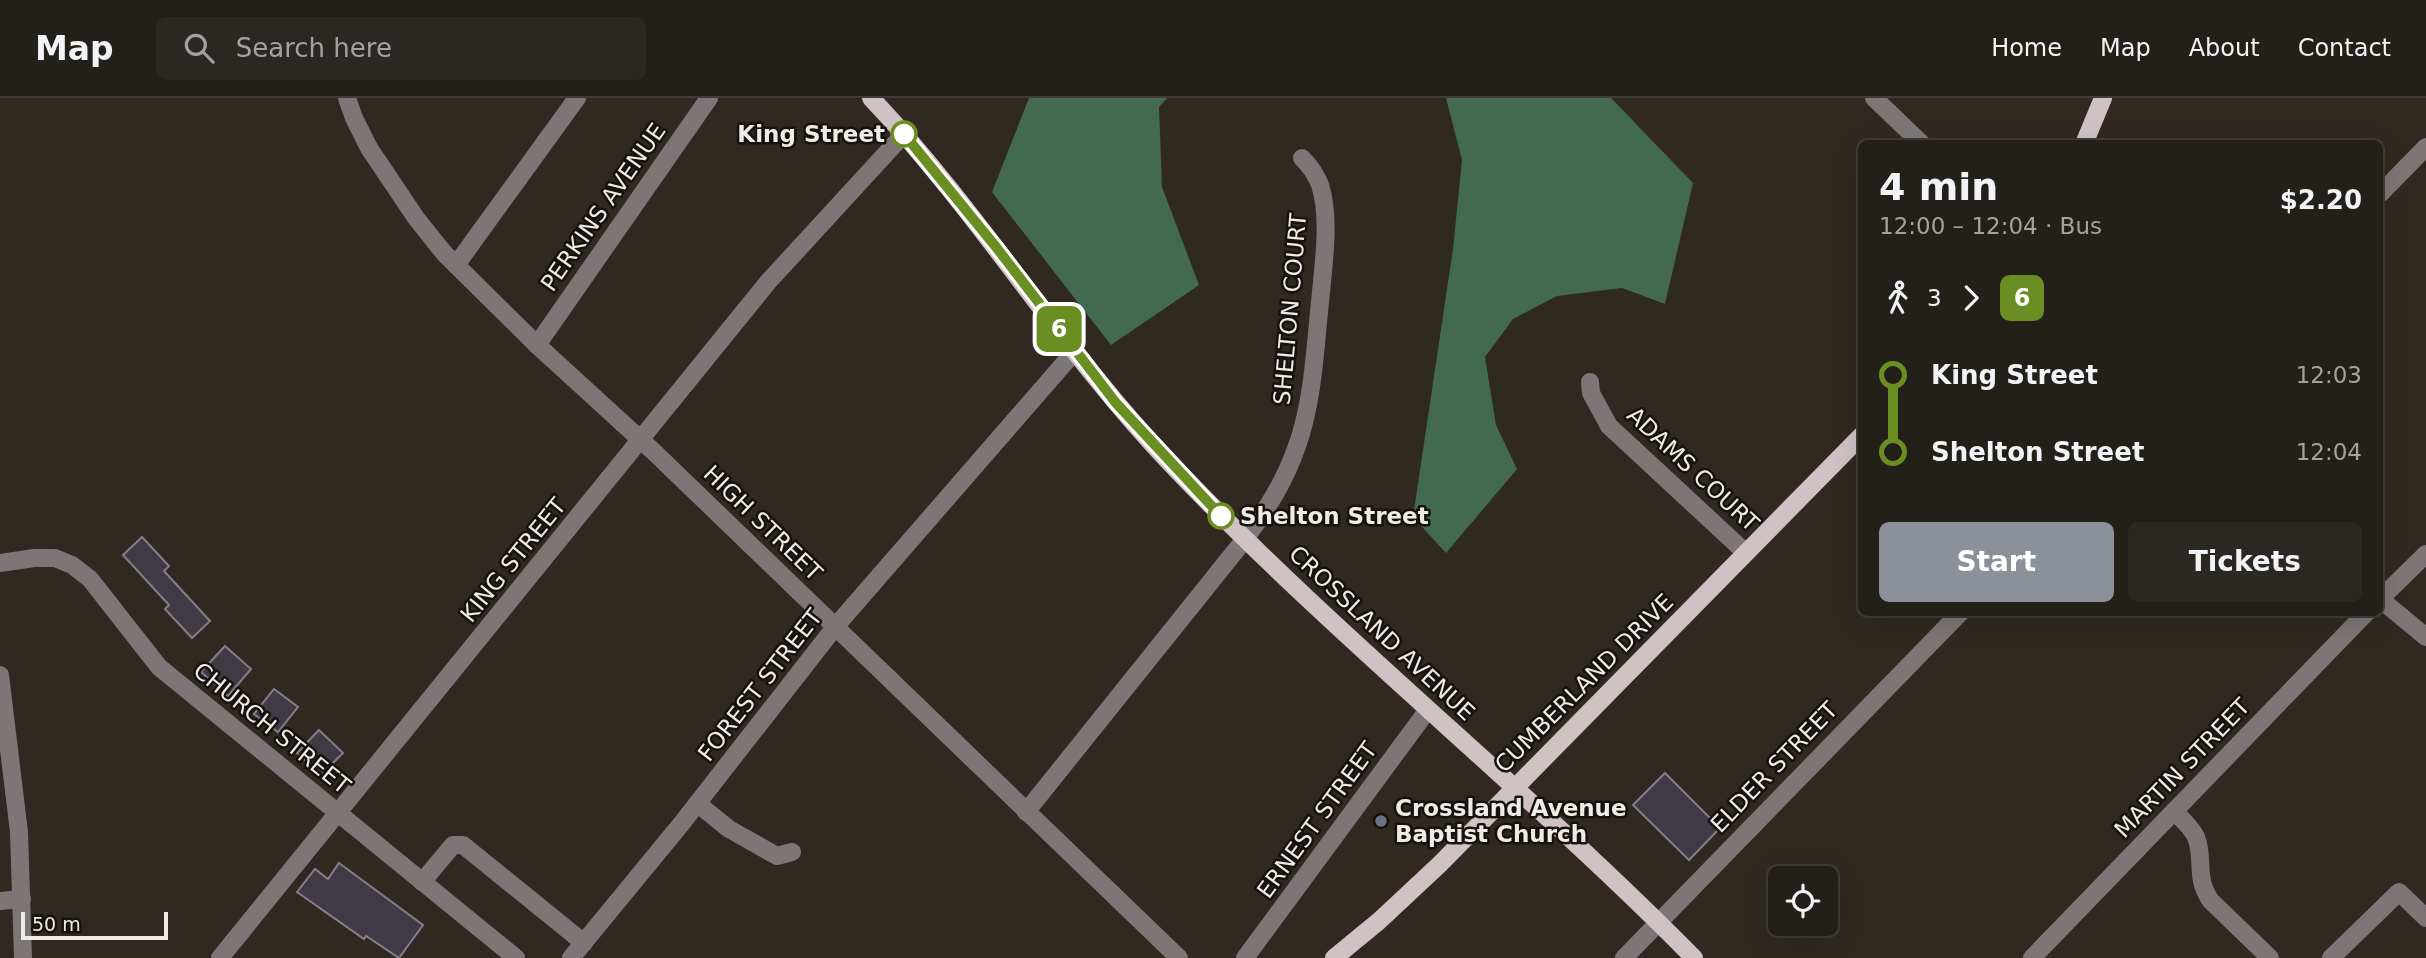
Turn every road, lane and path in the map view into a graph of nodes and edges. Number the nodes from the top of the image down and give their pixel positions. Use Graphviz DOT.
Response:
graph roads {
  1 [pos="347,98"];
  2 [pos="577,98"];
  3 [pos="709,98"];
  4 [pos="872,98"];
  5 [pos="1874,98"];
  6 [pos="2104,98"];
  7 [pos="904,134"];
  8 [pos="1918,140"];
  9 [pos="2086,140"];
  10 [pos="2426,147"];
  11 [pos="1302,158"];
  12 [pos="2383,191"];
  13 [pos="456,265"];
  14 [pos="537,345"];
  15 [pos="1075,351"];
  16 [pos="1590,382"];
  17 [pos="1858,439"];
  18 [pos="640,440"];
  19 [pos="1245,539"];
  20 [pos="1746,554"];
  21 [pos="2426,554"];
  22 [pos="0,563"];
  23 [pos="2383,596"];
  24 [pos="2383,601"];
  25 [pos="1957,616"];
  26 [pos="2363,616"];
  27 [pos="835,628"];
  28 [pos="2426,637"];
  29 [pos="0,675"];
  30 [pos="1427,711"];
  31 [pos="1517,788"];
  32 [pos="698,804"];
  33 [pos="2175,811"];
  34 [pos="1026,812"];
  35 [pos="338,814"];
  36 [pos="792,852"];
  37 [pos="422,881"];
  38 [pos="22,899"];
  39 [pos="0,901"];
  40 [pos="2426,918"];
  41 [pos="1658,921"];
  42 [pos="584,943"];
  43 [pos="23,958"];
  44 [pos="220,958"];
  45 [pos="516,958"];
  46 [pos="570,958"];
  47 [pos="1179,958"];
  48 [pos="1245,958"];
  49 [pos="1334,958"];
  50 [pos="1624,958"];
  51 [pos="1694,958"];
  52 [pos="2032,958"];
  53 [pos="2270,958"];
  54 [pos="2331,958"];
  1 -- 13 [label="street, HIGH STREET"];
  2 -- 13 [label="street"];
  3 -- 14 [label="street, PERKINS AVENUE"];
  4 -- 7 [label="main road, CROSSLAND AVENUE"];
  5 -- 8 [label="street"];
  6 -- 9 [label="main road"];
  7 -- 15 [label="main road, CROSSLAND AVENUE"];
  7 -- 18 [label="street, KING STREET"];
  10 -- 12 [label="street"];
  11 -- 19 [label="street, SHELTON COURT"];
  13 -- 14 [label="street, HIGH STREET"];
  14 -- 18 [label="street, HIGH STREET"];
  15 -- 19 [label="main road, CROSSLAND AVENUE"];
  15 -- 27 [label="street, FOREST STREET"];
  16 -- 20 [label="street, ADAMS COURT"];
  17 -- 20 [label="main road, CUMBERLAND DRIVE"];
  18 -- 27 [label="street, HIGH STREET"];
  18 -- 35 [label="street, KING STREET"];
  19 -- 30 [label="main road, CROSSLAND AVENUE"];
  19 -- 34 [label="street"];
  20 -- 31 [label="main road, CUMBERLAND DRIVE"];
  21 -- 23 [label="street"];
  22 -- 35 [label="street, CHURCH STREET"];
  24 -- 28 [label="street"];
  25 -- 41 [label="street, ELDER STREET"];
  26 -- 33 [label="street, MARTIN STREET"];
  27 -- 32 [label="street, FOREST STREET"];
  27 -- 34 [label="street, HIGH STREET"];
  29 -- 38 [label="street"];
  30 -- 31 [label="main road, CROSSLAND AVENUE"];
  30 -- 48 [label="street, ERNEST STREET"];
  31 -- 41 [label="main road, CROSSLAND AVENUE"];
  31 -- 49 [label="main road, CUMBERLAND DRIVE"];
  32 -- 36 [label="street"];
  32 -- 42 [label="street, FOREST STREET"];
  33 -- 52 [label="street, MARTIN STREET"];
  33 -- 53 [label="street"];
  34 -- 47 [label="street, HIGH STREET"];
  35 -- 37 [label="street, CHURCH STREET"];
  35 -- 44 [label="street, KING STREET"];
  37 -- 42 [label="street"];
  37 -- 45 [label="street, CHURCH STREET"];
  38 -- 39 [label="street"];
  38 -- 43 [label="street"];
  40 -- 54 [label="street"];
  41 -- 50 [label="street, ELDER STREET"];
  41 -- 51 [label="main road, CROSSLAND AVENUE"];
  42 -- 46 [label="street, FOREST STREET"];
}
